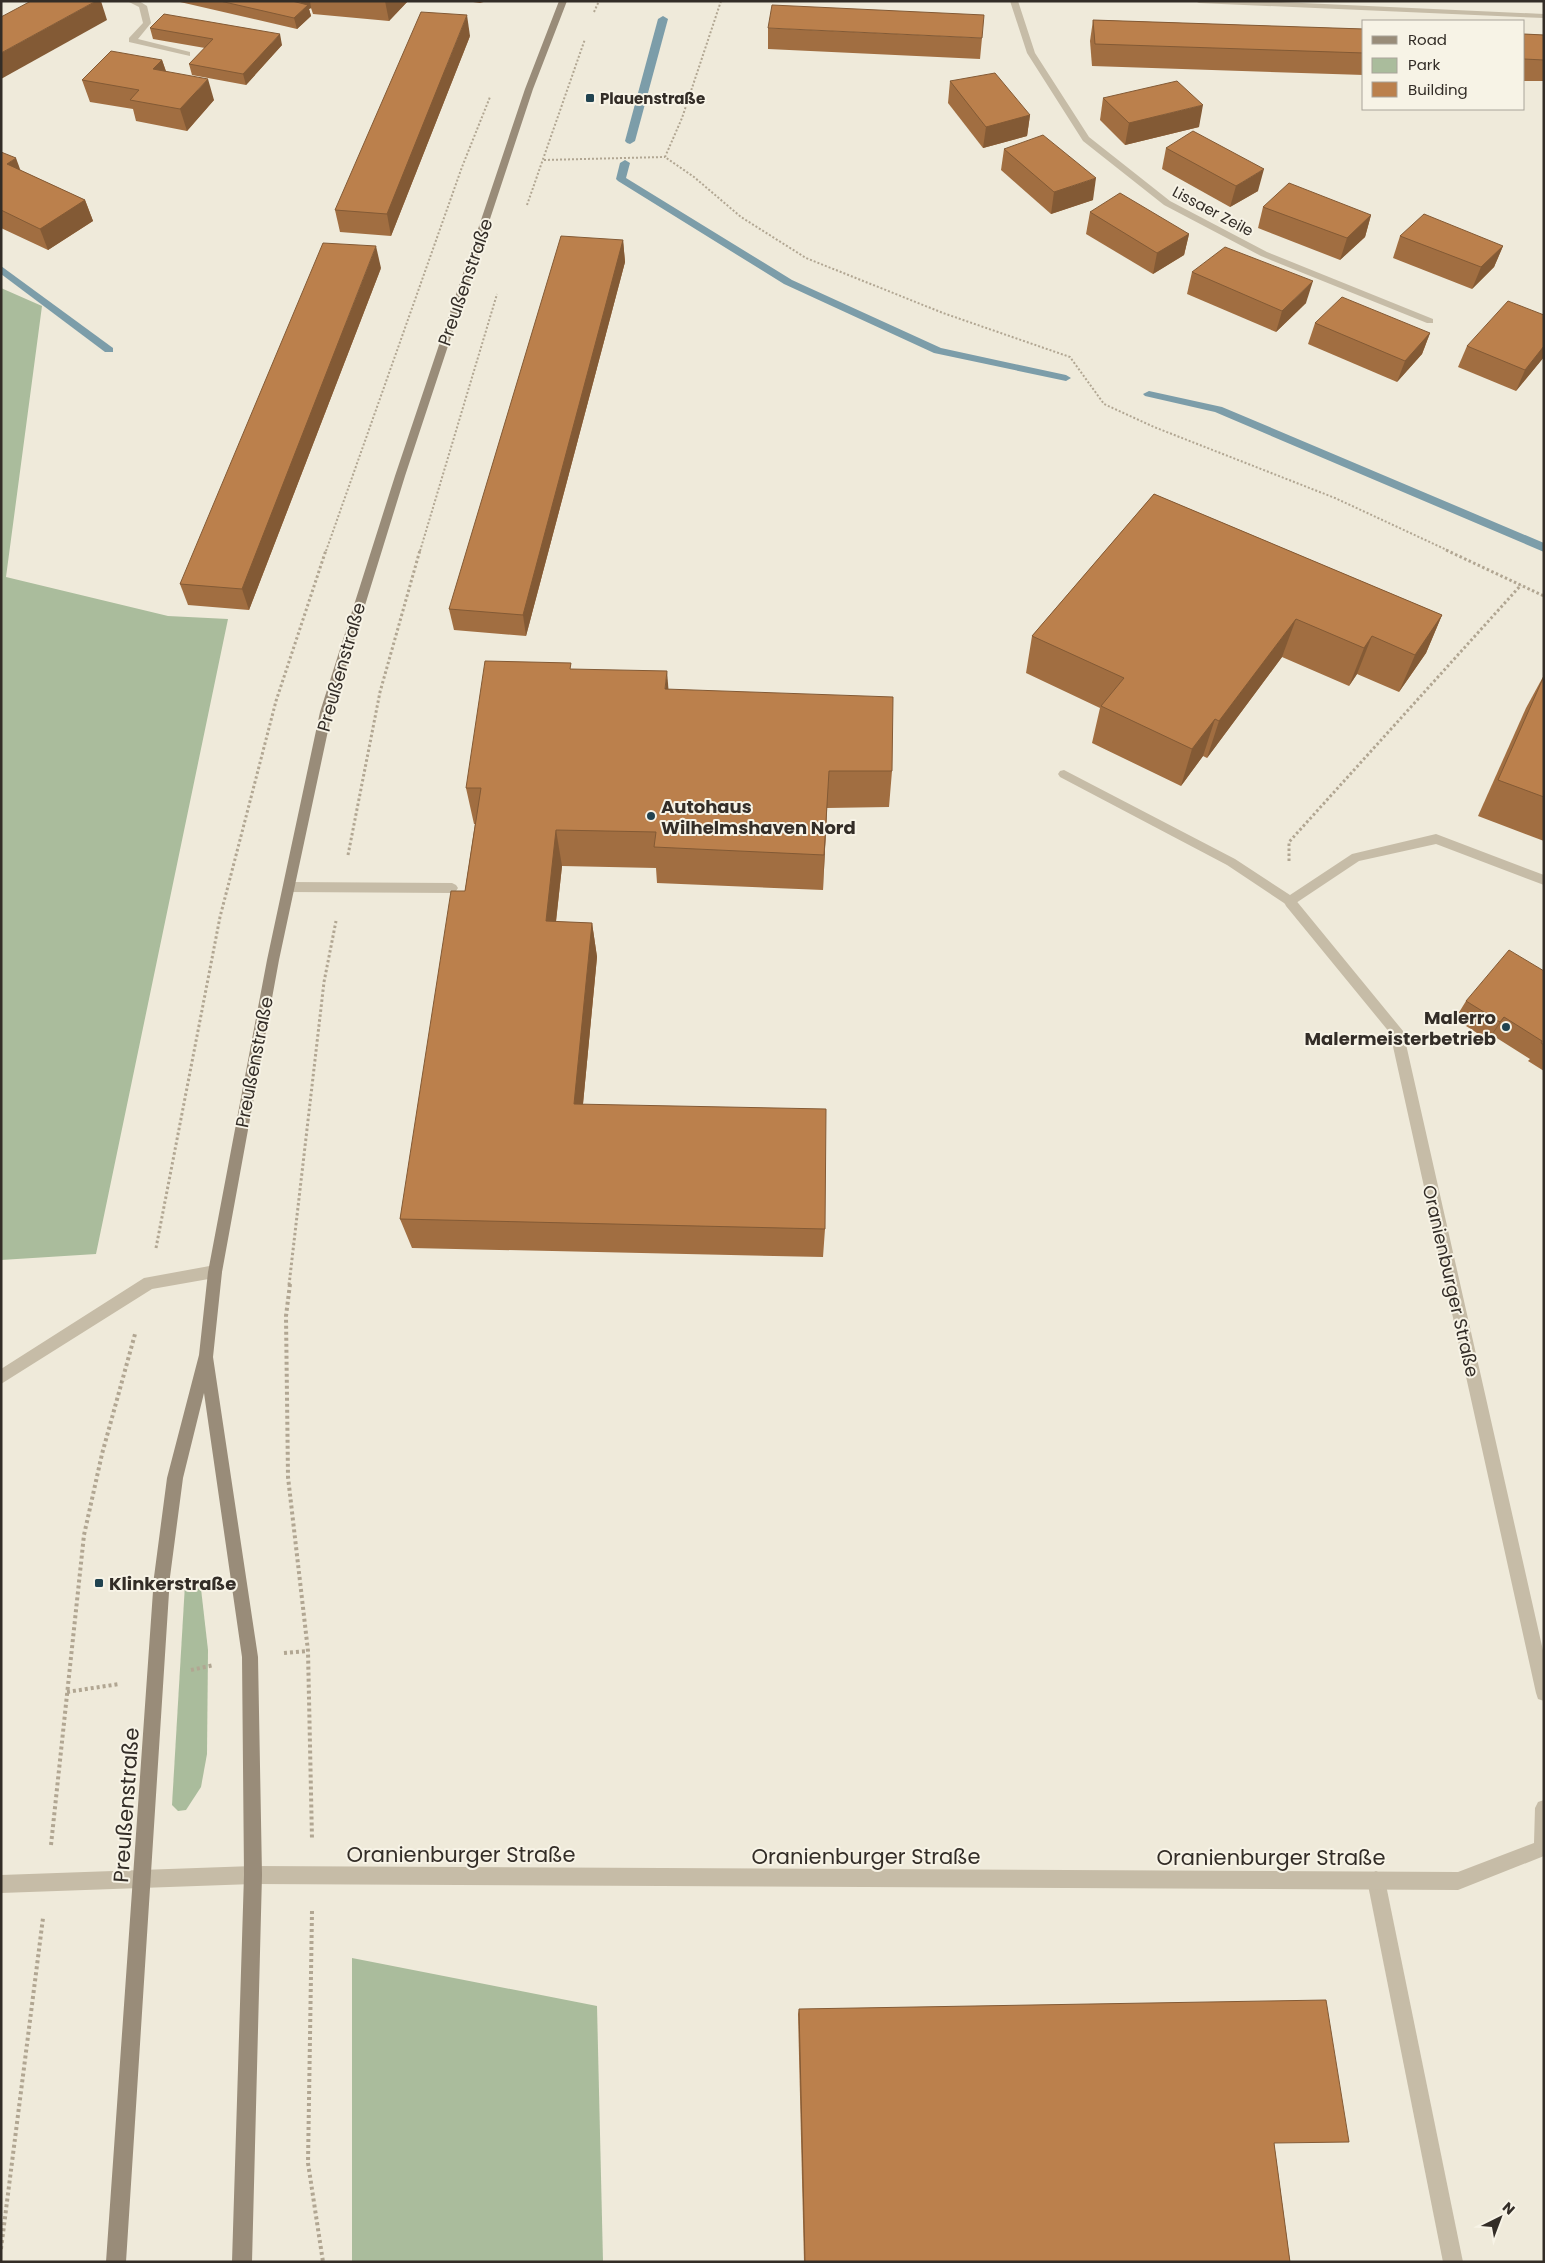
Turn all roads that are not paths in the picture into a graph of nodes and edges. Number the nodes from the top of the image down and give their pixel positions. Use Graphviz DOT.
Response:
graph roads {
  1 [pos="131,1"];
  2 [pos="563,1"];
  3 [pos="1014,1"];
  4 [pos="1199,1"];
  5 [pos="1544,16"];
  6 [pos="187,54"];
  7 [pos="1430,321"];
  8 [pos="1064,774"];
  9 [pos="1544,880"];
  10 [pos="289,887"];
  11 [pos="452,888"];
  12 [pos="1290,902"];
  13 [pos="215,1272"];
  14 [pos="206,1355"];
  15 [pos="1,1377"];
  16 [pos="1544,1693"];
  17 [pos="1544,1808"];
  18 [pos="253,1875"];
  19 [pos="144,1878"];
  20 [pos="1376,1880"];
  21 [pos="1,1884"];
  22 [pos="116,2262"];
  23 [pos="242,2262"];
  24 [pos="1453,2262"];
  1 -- 6 [label="street"];
  2 -- 10 [label="main road, Preußenstraße"];
  3 -- 7 [label="street, Lissaer Zeile"];
  4 -- 5 [label="street"];
  8 -- 12 [label="street, Oranienburger Straße"];
  9 -- 12 [label="street"];
  10 -- 11 [label="street"];
  10 -- 13 [label="main road, Preußenstraße"];
  12 -- 16 [label="street, Oranienburger Straße"];
  13 -- 14 [label="main road, Preußenstraße"];
  13 -- 15 [label="street"];
  14 -- 18 [label="main road, Preußenstraße"];
  14 -- 19 [label="main road, Preußenstraße"];
  17 -- 20 [label="street, Oranienburger Straße"];
  18 -- 19 [label="street, Oranienburger Straße"];
  18 -- 20 [label="street, Oranienburger Straße"];
  18 -- 23 [label="main road, Preußenstraße"];
  19 -- 21 [label="street"];
  19 -- 22 [label="main road, Preußenstraße"];
  20 -- 24 [label="street"];
}
